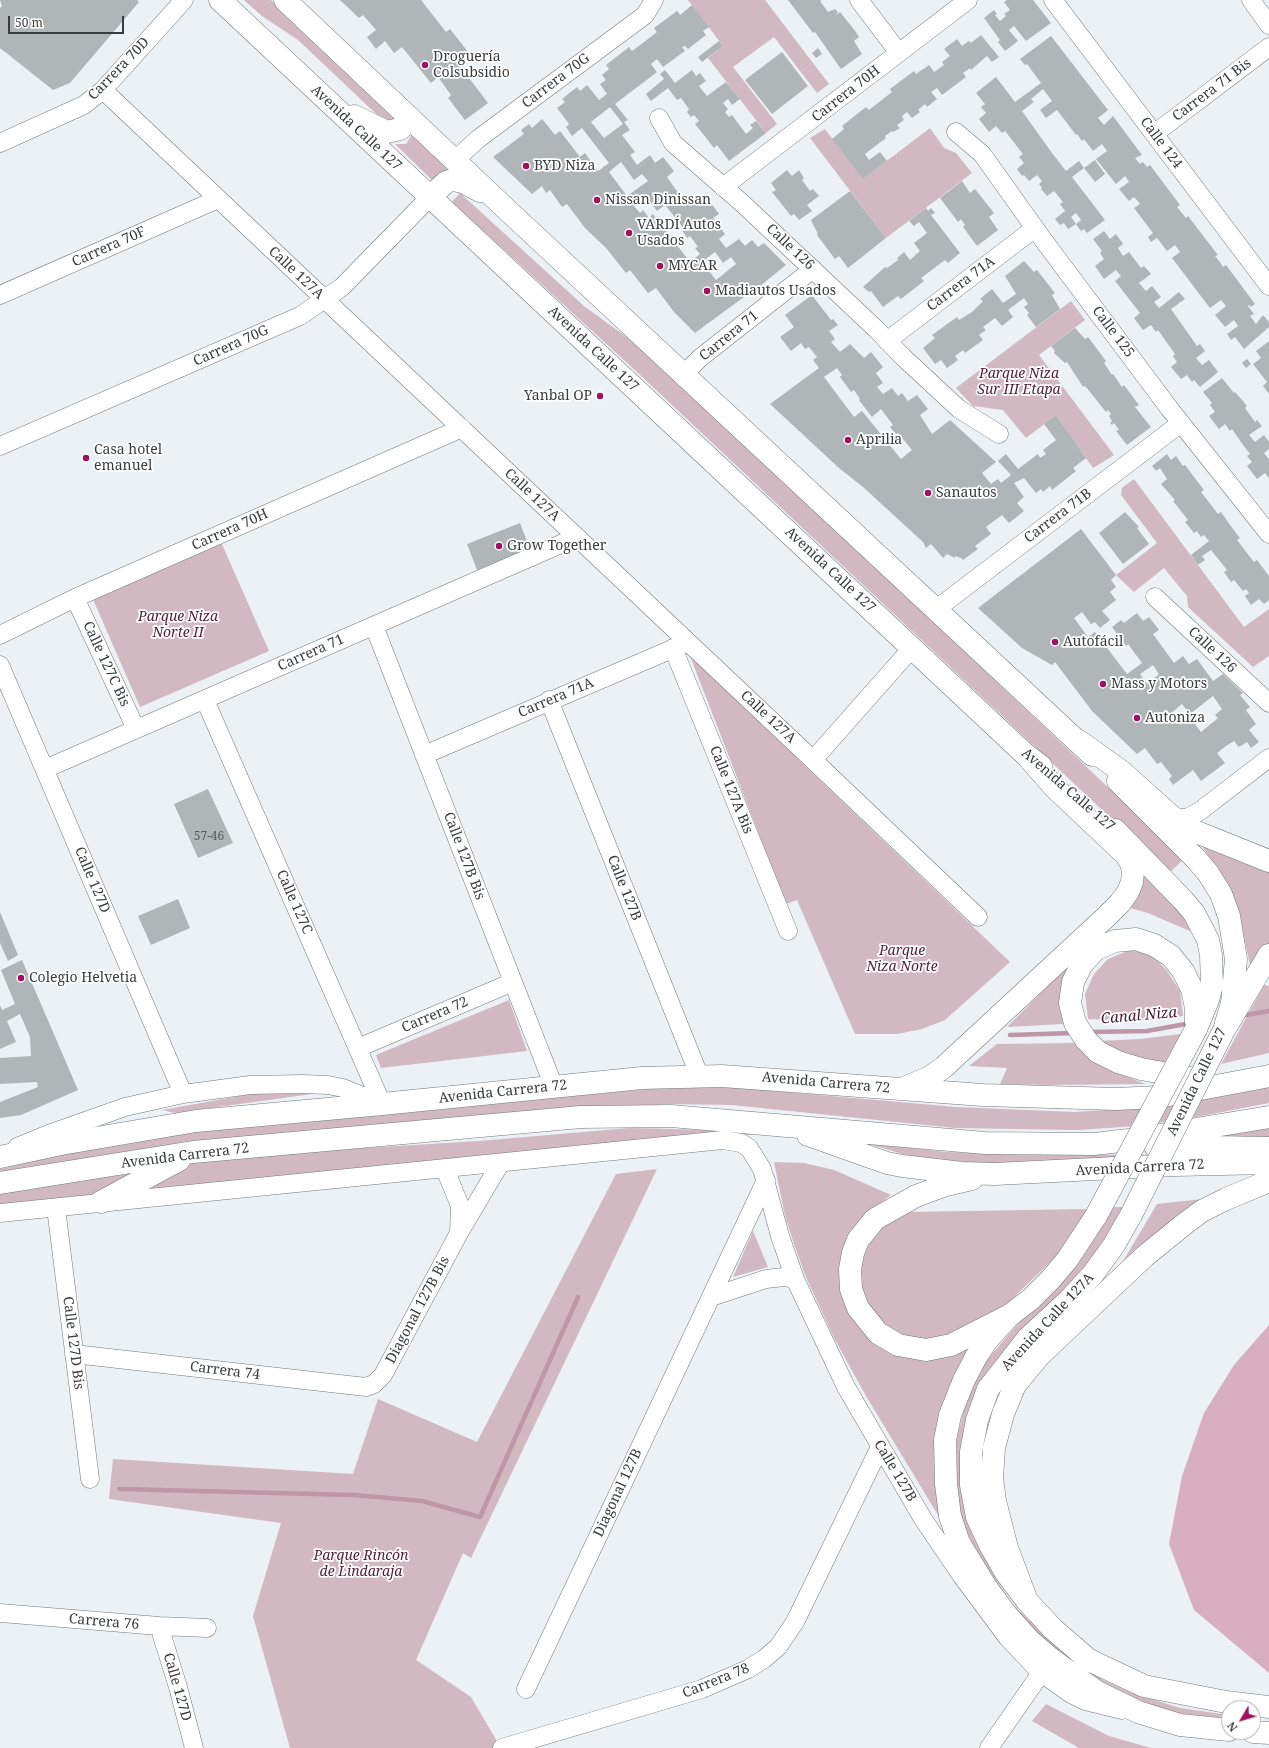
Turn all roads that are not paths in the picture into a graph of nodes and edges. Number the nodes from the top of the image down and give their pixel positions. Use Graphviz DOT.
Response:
graph roads {
  1 [pos="184,0"];
  2 [pos="220,0"];
  3 [pos="285,0"];
  4 [pos="654,0"];
  5 [pos="859,0"];
  6 [pos="968,0"];
  7 [pos="1053,0"];
  8 [pos="1251,0"];
  9 [pos="1269,25"];
  10 [pos="1269,47"];
  11 [pos="899,53"];
  12 [pos="103,90"];
  13 [pos="331,104"];
  14 [pos="410,118"];
  15 [pos="659,118"];
  16 [pos="956,132"];
  17 [pos="1154,134"];
  18 [pos="0,143"];
  19 [pos="455,160"];
  20 [pos="723,186"];
  21 [pos="430,197"];
  22 [pos="218,199"];
  23 [pos="504,207"];
  24 [pos="1035,228"];
  25 [pos="813,269"];
  26 [pos="1269,286"];
  27 [pos="0,295"];
  28 [pos="326,300"];
  29 [pos="888,340"];
  30 [pos="684,374"];
  31 [pos="1181,423"];
  32 [pos="462,428"];
  33 [pos="999,434"];
  34 [pos="0,446"];
  35 [pos="1269,534"];
  36 [pos="577,537"];
  37 [pos="1155,597"];
  38 [pos="75,598"];
  39 [pos="935,610"];
  40 [pos="374,626"];
  41 [pos="0,635"];
  42 [pos="681,645"];
  43 [pos="912,648"];
  44 [pos="0,665"];
  45 [pos="205,700"];
  46 [pos="549,700"];
  47 [pos="1269,703"];
  48 [pos="136,729"];
  49 [pos="1080,741"];
  50 [pos="424,755"];
  51 [pos="1026,755"];
  52 [pos="1269,758"];
  53 [pos="814,760"];
  54 [pos="45,769"];
  55 [pos="1172,817"];
  56 [pos="1259,853"];
  57 [pos="1269,861"];
  58 [pos="978,917"];
  59 [pos="788,931"];
  60 [pos="1269,954"];
  61 [pos="513,982"];
  62 [pos="1196,1029"];
  63 [pos="1224,1030"];
  64 [pos="358,1048"];
  65 [pos="699,1075"];
  66 [pos="1269,1076"];
  67 [pos="1228,1085"];
  68 [pos="554,1087"];
  69 [pos="900,1089"];
  70 [pos="183,1094"];
  71 [pos="382,1104"];
  72 [pos="1269,1117"];
  73 [pos="778,1125"];
  74 [pos="1094,1144"];
  75 [pos="1269,1148"];
  76 [pos="193,1152"];
  77 [pos="0,1156"];
  78 [pos="1269,1162"];
  79 [pos="500,1164"];
  80 [pos="445,1169"];
  81 [pos="995,1174"];
  82 [pos="766,1180"];
  83 [pos="1269,1181"];
  84 [pos="0,1183"];
  85 [pos="101,1202"];
  86 [pos="56,1208"];
  87 [pos="0,1213"];
  88 [pos="1131,1215"];
  89 [pos="1096,1216"];
  90 [pos="459,1233"];
  91 [pos="795,1279"];
  92 [pos="711,1297"];
  93 [pos="1010,1315"];
  94 [pos="74,1354"];
  95 [pos="374,1384"];
  96 [pos="880,1447"];
  97 [pos="90,1479"];
  98 [pos="1027,1601"];
  99 [pos="0,1613"];
  100 [pos="158,1626"];
  101 [pos="207,1628"];
  102 [pos="1041,1673"];
  103 [pos="526,1689"];
  104 [pos="1269,1707"];
  105 [pos="1138,1712"];
  106 [pos="1221,1729"];
  107 [pos="194,1748"];
  108 [pos="502,1748"];
  109 [pos="989,1748"];
  1 -- 12 [label="street, Carrera 70D"];
  2 -- 13 [label="main road, Avenida Calle 127"];
  3 -- 14 [label="main road, Avenida Calle 127"];
  4 -- 19 [label="street, Carrera 70G"];
  5 -- 11 [label="street"];
  6 -- 11 [label="street, Carrera 70H"];
  7 -- 17 [label="street, Calle 124"];
  8 -- 9 [label="street"];
  10 -- 17 [label="street, Carrera 71 Bis"];
  11 -- 20 [label="street, Carrera 70H"];
  12 -- 18 [label="street, Carrera 70D"];
  12 -- 22 [label="street, Calle 127A"];
  13 -- 14 [label="main road"];
  13 -- 21 [label="main road, Avenida Calle 127"];
  14 -- 19 [label="main road, Avenida Calle 127"];
  15 -- 20 [label="street, Calle 126"];
  16 -- 24 [label="street, Calle 125"];
  17 -- 26 [label="street, Calle 124"];
  19 -- 23 [label="main road, Avenida Calle 127"];
  20 -- 25 [label="street, Calle 126"];
  21 -- 23 [label="main road"];
  21 -- 28 [label="street, Carrera 70G"];
  21 -- 43 [label="main road, Avenida Calle 127"];
  22 -- 27 [label="street, Carrera 70F"];
  22 -- 28 [label="street, Calle 127A"];
  23 -- 30 [label="main road, Avenida Calle 127"];
  24 -- 29 [label="street, Carrera 71A"];
  24 -- 31 [label="street, Calle 125"];
  25 -- 29 [label="street, Calle 126"];
  25 -- 30 [label="street, Carrera 71"];
  28 -- 32 [label="street, Calle 127A"];
  28 -- 34 [label="street, Carrera 70G"];
  29 -- 33 [label="street, Calle 126"];
  30 -- 39 [label="main road, Avenida Calle 127"];
  31 -- 35 [label="street, Calle 125"];
  31 -- 39 [label="street, Carrera 71B"];
  32 -- 36 [label="street, Calle 127A"];
  32 -- 38 [label="street, Carrera 70H"];
  36 -- 40 [label="street, Carrera 71"];
  36 -- 42 [label="street, Calle 127A"];
  37 -- 47 [label="street, Calle 126"];
  38 -- 41 [label="street, Carrera 70H"];
  38 -- 48 [label="street, Calle 127C Bis"];
  39 -- 49 [label="main road, Avenida Calle 127"];
  40 -- 45 [label="street, Carrera 71"];
  40 -- 50 [label="street, Calle 127B Bis"];
  42 -- 46 [label="street, Carrera 71A"];
  42 -- 53 [label="street, Calle 127A"];
  42 -- 59 [label="street, Calle 127A Bis"];
  43 -- 51 [label="main road, Avenida Calle 127"];
  43 -- 53 [label="street"];
  44 -- 54 [label="street, Calle 127D"];
  45 -- 48 [label="street, Carrera 71"];
  45 -- 64 [label="street, Calle 127C"];
  46 -- 50 [label="street, Carrera 71A"];
  46 -- 65 [label="street, Calle 127B"];
  48 -- 54 [label="street, Carrera 71"];
  49 -- 55 [label="main road"];
  49 -- 63 [label="main road, Avenida Calle 127"];
  50 -- 61 [label="street, Calle 127B Bis"];
  51 -- 62 [label="main road, Avenida Calle 127"];
  51 -- 69 [label="main road"];
  52 -- 55 [label="street"];
  53 -- 58 [label="street, Calle 127A"];
  54 -- 70 [label="street, Calle 127D"];
  55 -- 56 [label="main road"];
  56 -- 57 [label="main road"];
  60 -- 63 [label="main road"];
  61 -- 64 [label="street, Carrera 72"];
  61 -- 68 [label="street, Calle 127B Bis"];
  62 -- 67 [label="main road"];
  62 -- 89 [label="main road, Avenida Calle 127, bridge"];
  63 -- 88 [label="main road, Avenida Calle 127, bridge"];
  64 -- 71 [label="street, Calle 127C"];
  65 -- 68 [label="main road, Avenida Carrera 72"];
  65 -- 69 [label="main road, Avenida Carrera 72"];
  66 -- 67 [label="main road, Avenida Carrera 72"];
  67 -- 69 [label="main road, Avenida Carrera 72"];
  68 -- 71 [label="main road, Avenida Carrera 72"];
  70 -- 71 [label="street, Avenida Carrera 72"];
  70 -- 77 [label="street, Avenida Carrera 72"];
  71 -- 77 [label="main road, Avenida Carrera 72"];
  72 -- 74 [label="main road, Avenida Carrera 72"];
  73 -- 74 [label="main road, Avenida Carrera 72"];
  73 -- 76 [label="main road, Avenida Carrera 72"];
  73 -- 81 [label="main road, Avenida Carrera 72"];
  74 -- 75 [label="main road"];
  76 -- 84 [label="main road, Avenida Carrera 72"];
  76 -- 85 [label="main road"];
  78 -- 81 [label="main road, Avenida Carrera 72"];
  79 -- 80 [label="street"];
  79 -- 82 [label="street, Calle 127B"];
  79 -- 90 [label="street, Diagonal 127B Bis"];
  80 -- 85 [label="street"];
  80 -- 90 [label="street"];
  81 -- 93 [label="main road"];
  82 -- 91 [label="street, Calle 127B"];
  82 -- 92 [label="street, Diagonal 127B"];
  83 -- 98 [label="main road"];
  85 -- 86 [label="street"];
  86 -- 87 [label="street"];
  86 -- 94 [label="street, Calle 127D Bis"];
  88 -- 98 [label="main road, Avenida Calle 127A"];
  89 -- 93 [label="main road, Avenida Calle 127A"];
  90 -- 95 [label="street, Diagonal 127B Bis"];
  91 -- 92 [label="street"];
  91 -- 96 [label="street, Calle 127B"];
  92 -- 103 [label="street, Diagonal 127B"];
  93 -- 105 [label="main road, Avenida Calle 127A"];
  94 -- 95 [label="street, Carrera 74"];
  94 -- 97 [label="street, Calle 127D Bis"];
  96 -- 102 [label="street, Calle 127B"];
  96 -- 108 [label="street, Carrera 78"];
  98 -- 104 [label="main road, Avenida Calle 127A"];
  99 -- 100 [label="street, Carrera 76"];
  100 -- 101 [label="street, Carrera 76"];
  100 -- 107 [label="street, Calle 127D"];
  102 -- 105 [label="street, Calle 127B"];
  102 -- 109 [label="street"];
  105 -- 106 [label="main road, Avenida Calle 127A"];
}
